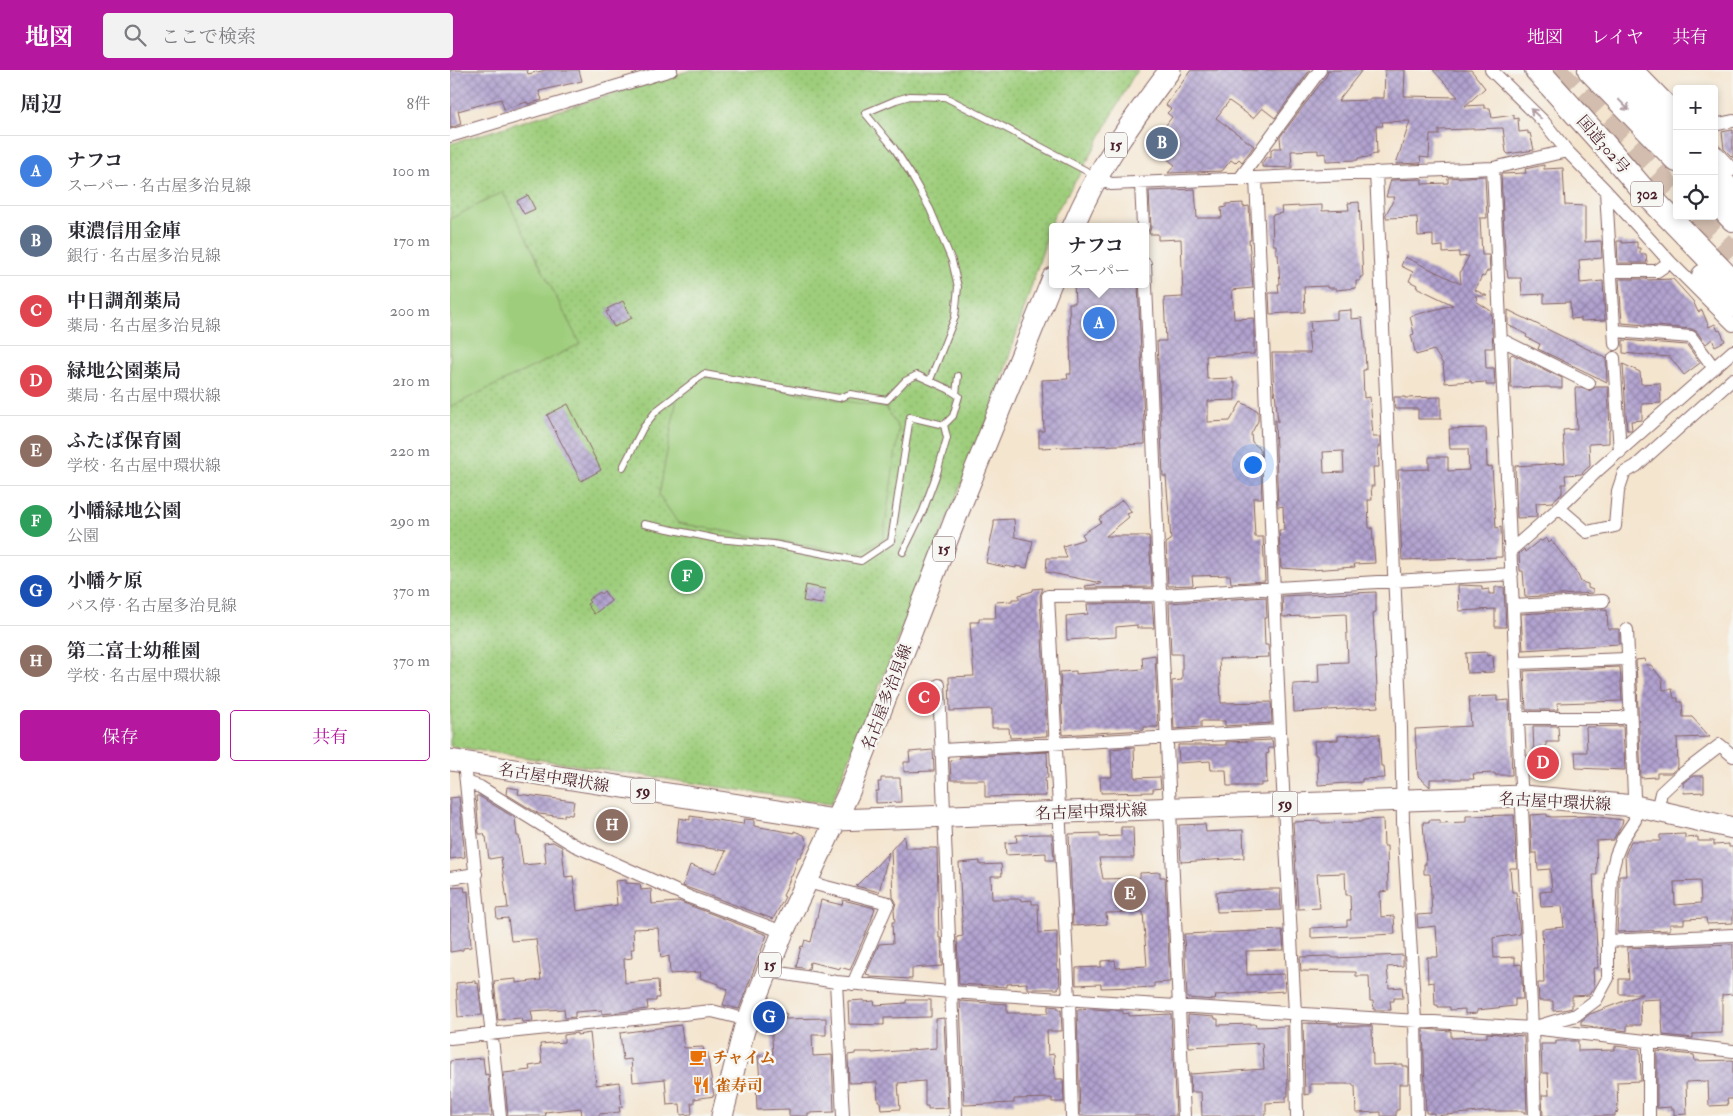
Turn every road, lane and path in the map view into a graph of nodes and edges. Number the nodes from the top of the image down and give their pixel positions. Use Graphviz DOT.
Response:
graph roads {
  1 [pos="672,70"];
  2 [pos="1170,70"];
  3 [pos="1320,70"];
  4 [pos="1491,70"];
  5 [pos="1537,70"];
  6 [pos="1590,70"];
  7 [pos="1616,70"];
  8 [pos="1638,70"];
  9 [pos="1565,100"];
  10 [pos="1673,106"];
  11 [pos="1733,121"];
  12 [pos="1718,124"];
  13 [pos="1673,130"];
  14 [pos="450,136"];
  15 [pos="1567,151"];
  16 [pos="1718,154"];
  17 [pos="1673,156"];
  18 [pos="1493,168"];
  19 [pos="1733,170"];
  20 [pos="1376,172"];
  21 [pos="1715,175"];
  22 [pos="1097,177"];
  23 [pos="1241,177"];
  24 [pos="1256,178"];
  25 [pos="1141,183"];
  26 [pos="1606,191"];
  27 [pos="1733,194"];
  28 [pos="1718,203"];
  29 [pos="1733,219"];
  30 [pos="1076,223"];
  31 [pos="1144,223"];
  32 [pos="1670,262"];
  33 [pos="1611,271"];
  34 [pos="1733,283"];
  35 [pos="1049,288"];
  36 [pos="1146,288"];
  37 [pos="1733,305"];
  38 [pos="1733,325"];
  39 [pos="1500,339"];
  40 [pos="1733,351"];
  41 [pos="1614,358"];
  42 [pos="1714,368"];
  43 [pos="958,376"];
  44 [pos="1733,379"];
  45 [pos="930,380"];
  46 [pos="1589,382"];
  47 [pos="956,394"];
  48 [pos="944,425"];
  49 [pos="1620,452"];
  50 [pos="623,467"];
  51 [pos="1559,508"];
  52 [pos="644,524"];
  53 [pos="1510,551"];
  54 [pos="904,552"];
  55 [pos="1512,574"];
  56 [pos="1395,582"];
  57 [pos="1275,589"];
  58 [pos="1161,595"];
  59 [pos="1603,601"];
  60 [pos="1513,606"];
  61 [pos="1627,630"];
  62 [pos="1627,658"];
  63 [pos="1516,662"];
  64 [pos="939,685"];
  65 [pos="1630,715"];
  66 [pos="1519,718"];
  67 [pos="1280,731"];
  68 [pos="1168,737"];
  69 [pos="1056,743"];
  70 [pos="942,750"];
  71 [pos="1733,756"];
  72 [pos="460,769"];
  73 [pos="1522,796"];
  74 [pos="1402,801"];
  75 [pos="1285,804"];
  76 [pos="1635,806"];
  77 [pos="1172,808"];
  78 [pos="1656,810"];
  79 [pos="1059,812"];
  80 [pos="945,817"];
  81 [pos="835,820"];
  82 [pos="1733,828"];
  83 [pos="476,874"];
  84 [pos="450,878"];
  85 [pos="807,882"];
  86 [pos="783,932"];
  87 [pos="1733,935"];
  88 [pos="1608,940"];
  89 [pos="768,971"];
  90 [pos="836,982"];
  91 [pos="853,984"];
  92 [pos="950,992"];
  93 [pos="1069,999"];
  94 [pos="1180,1007"];
  95 [pos="1295,1012"];
  96 [pos="748,1020"];
  97 [pos="1415,1020"];
  98 [pos="1532,1028"];
  99 [pos="492,1033"];
  100 [pos="450,1038"];
  101 [pos="1648,1041"];
  102 [pos="1733,1051"];
  103 [pos="500,1116"];
  104 [pos="722,1116"];
  105 [pos="843,1116"];
  106 [pos="956,1116"];
  107 [pos="1072,1116"];
  108 [pos="1184,1116"];
  109 [pos="1297,1116"];
  110 [pos="1417,1116"];
  111 [pos="1535,1116"];
  112 [pos="1649,1116"];
  1 -- 14 [label="street"];
  2 -- 22 [label="main road, 15"];
  3 -- 23 [label="street"];
  15 -- 4 [label="street, one-way"];
  5 -- 9 [label="highway, 国道302号 / 302"];
  6 -- 17 [label="highway, one-way"];
  7 -- 13 [label="highway"];
  8 -- 10 [label="street"];
  9 -- 34 [label="highway, 国道302号 / 302"];
  9 -- 37 [label="highway"];
  11 -- 12 [label="street"];
  15 -- 18 [label="street"];
  15 -- 26 [label="street"];
  16 -- 19 [label="street"];
  18 -- 20 [label="street"];
  18 -- 39 [label="street"];
  20 -- 24 [label="street"];
  20 -- 56 [label="street"];
  21 -- 27 [label="highway"];
  22 -- 25 [label="street"];
  22 -- 30 [label="main road, 15"];
  22 -- 45 [label="lane"];
  23 -- 24 [label="street"];
  23 -- 25 [label="street"];
  24 -- 57 [label="street"];
  25 -- 31 [label="street"];
  26 -- 32 [label="street"];
  26 -- 33 [label="street"];
  28 -- 29 [label="highway"];
  32 -- 33 [label="street"];
  32 -- 38 [label="street"];
  33 -- 42 [label="street"];
  35 -- 81 [label="main road, 名古屋多治見線 / 15"];
  36 -- 58 [label="street"];
  39 -- 46 [label="street"];
  39 -- 53 [label="street"];
  40 -- 42 [label="street"];
  41 -- 49 [label="street"];
  42 -- 49 [label="street"];
  43 -- 47 [label="lane"];
  44 -- 51 [label="street"];
  45 -- 47 [label="lane"];
  45 -- 50 [label="lane"];
  47 -- 48 [label="lane"];
  48 -- 52 [label="lane"];
  48 -- 54 [label="lane"];
  49 -- 51 [label="street"];
  51 -- 53 [label="street"];
  53 -- 55 [label="street"];
  55 -- 56 [label="street"];
  55 -- 60 [label="street"];
  56 -- 57 [label="street"];
  56 -- 74 [label="street"];
  57 -- 58 [label="street"];
  57 -- 67 [label="street"];
  58 -- 68 [label="street"];
  58 -- 69 [label="street"];
  59 -- 60 [label="street"];
  60 -- 63 [label="street"];
  61 -- 62 [label="street"];
  62 -- 63 [label="street"];
  62 -- 65 [label="street"];
  63 -- 66 [label="street"];
  64 -- 70 [label="street"];
  65 -- 66 [label="street"];
  65 -- 76 [label="street"];
  66 -- 73 [label="street"];
  67 -- 68 [label="street"];
  67 -- 75 [label="street"];
  68 -- 69 [label="street"];
  68 -- 77 [label="street"];
  69 -- 70 [label="street"];
  69 -- 79 [label="street"];
  70 -- 80 [label="street"];
  71 -- 78 [label="street"];
  72 -- 81 [label="main road, 名古屋中環状線 / 59"];
  72 -- 83 [label="street"];
  72 -- 86 [label="street"];
  73 -- 74 [label="main road, 名古屋中環状線 / 59"];
  73 -- 76 [label="main road, 名古屋中環状線 / 59"];
  73 -- 98 [label="street"];
  74 -- 75 [label="main road, 名古屋中環状線 / 59"];
  74 -- 97 [label="street"];
  75 -- 77 [label="main road, 名古屋中環状線 / 59"];
  75 -- 95 [label="street"];
  76 -- 78 [label="main road, 名古屋中環状線 / 59"];
  76 -- 88 [label="street"];
  77 -- 79 [label="main road, 名古屋中環状線 / 59"];
  77 -- 94 [label="street"];
  78 -- 82 [label="main road, 名古屋中環状線 / 59"];
  79 -- 80 [label="main road, 名古屋中環状線 / 59"];
  79 -- 93 [label="street"];
  80 -- 81 [label="main road, 名古屋中環状線 / 59"];
  80 -- 92 [label="street"];
  81 -- 85 [label="main road, 名古屋多治見線 / 15"];
  83 -- 84 [label="street"];
  83 -- 99 [label="street"];
  85 -- 86 [label="main road, 名古屋多治見線 / 15"];
  85 -- 91 [label="street"];
  86 -- 89 [label="main road, 名古屋多治見線 / 15"];
  87 -- 88 [label="street"];
  88 -- 98 [label="street"];
  89 -- 90 [label="street"];
  89 -- 96 [label="main road, 名古屋多治見線 / 15"];
  90 -- 91 [label="street"];
  90 -- 105 [label="street"];
  91 -- 92 [label="street"];
  92 -- 93 [label="street"];
  92 -- 106 [label="street"];
  93 -- 94 [label="street"];
  93 -- 107 [label="street"];
  94 -- 95 [label="street"];
  94 -- 108 [label="street"];
  95 -- 97 [label="street"];
  95 -- 109 [label="street"];
  96 -- 99 [label="street"];
  96 -- 104 [label="main road, 名古屋多治見線 / 15"];
  97 -- 98 [label="street"];
  97 -- 110 [label="street"];
  98 -- 101 [label="street"];
  98 -- 111 [label="street"];
  99 -- 100 [label="street"];
  99 -- 103 [label="street"];
  101 -- 102 [label="street"];
  101 -- 112 [label="street"];
}
